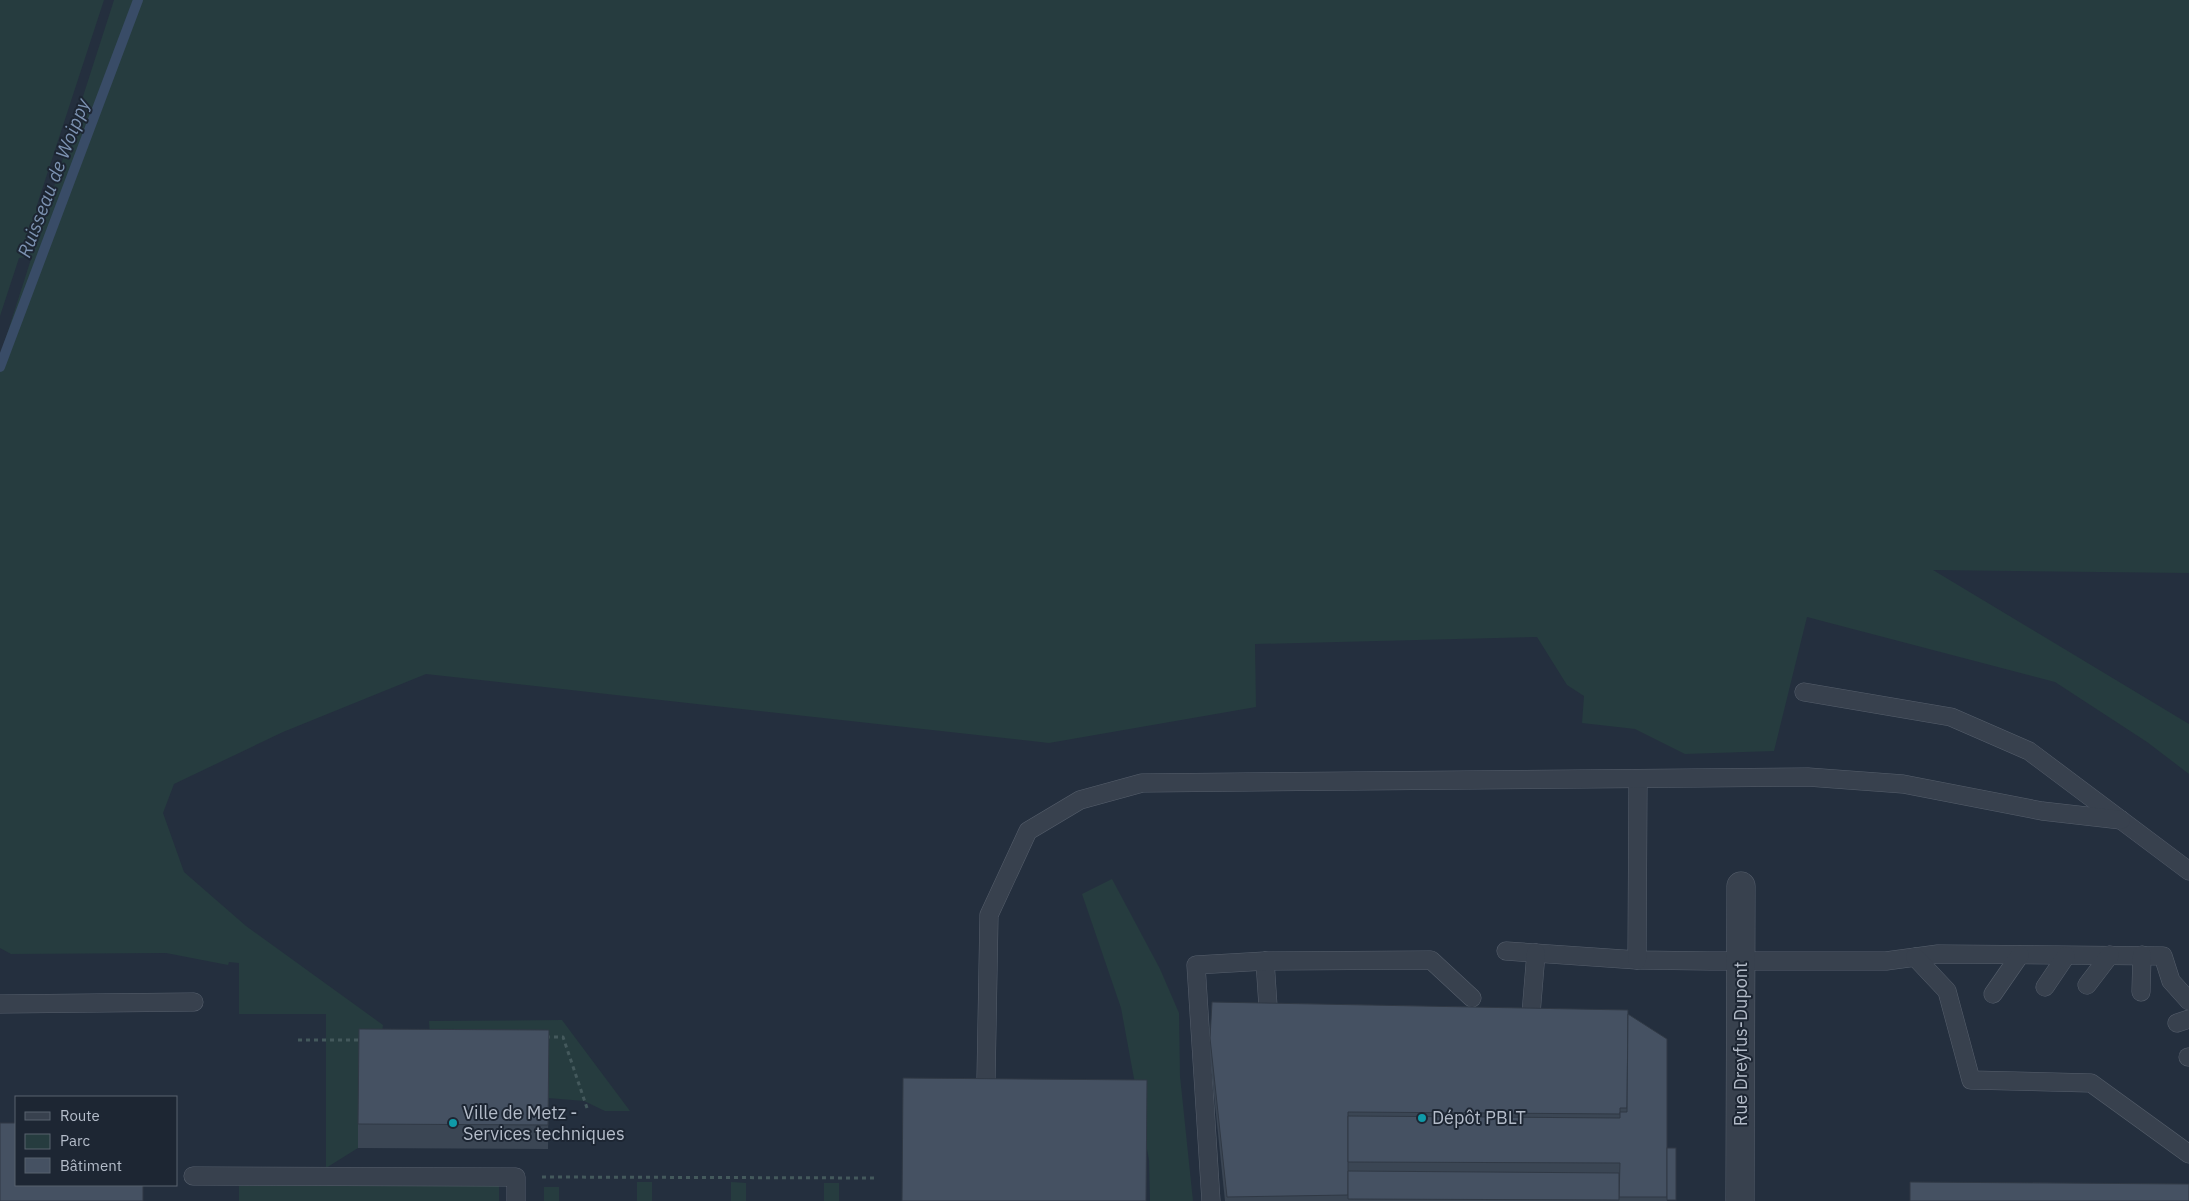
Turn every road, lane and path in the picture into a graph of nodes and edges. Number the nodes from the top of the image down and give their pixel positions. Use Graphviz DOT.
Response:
graph roads {
  1 [pos="1804,692"];
  2 [pos="1638,779"];
  3 [pos="2121,820"];
  4 [pos="2189,871"];
  5 [pos="1742,886"];
  6 [pos="1506,951"];
  7 [pos="1536,953"];
  8 [pos="2110,955"];
  9 [pos="2020,956"];
  10 [pos="2066,956"];
  11 [pos="2142,956"];
  12 [pos="1916,957"];
  13 [pos="1637,960"];
  14 [pos="1265,961"];
  15 [pos="1741,961"];
  16 [pos="2087,986"];
  17 [pos="2045,987"];
  18 [pos="2141,992"];
  19 [pos="1993,994"];
  20 [pos="1472,998"];
  21 [pos="194,1002"];
  22 [pos="2189,1002"];
  23 [pos="0,1004"];
  24 [pos="1269,1021"];
  25 [pos="1530,1026"];
  26 [pos="544,1037"];
  27 [pos="298,1040"];
  28 [pos="366,1040"];
  29 [pos="986,1080"];
  30 [pos="587,1108"];
  31 [pos="2189,1154"];
  32 [pos="193,1176"];
  33 [pos="516,1177"];
  34 [pos="878,1178"];
  35 [pos="516,1201"];
  36 [pos="1211,1201"];
  37 [pos="1740,1201"];
  1 -- 3 [label="lane"];
  2 -- 3 [label="lane"];
  2 -- 13 [label="lane"];
  2 -- 29 [label="lane"];
  3 -- 4 [label="lane"];
  5 -- 15 [label="street, Rue Dreyfus-Dupont"];
  6 -- 7 [label="lane"];
  7 -- 13 [label="lane"];
  7 -- 25 [label="lane"];
  8 -- 10 [label="lane"];
  8 -- 11 [label="lane"];
  8 -- 16 [label="lane"];
  9 -- 10 [label="lane"];
  9 -- 12 [label="lane"];
  9 -- 19 [label="lane"];
  10 -- 17 [label="lane"];
  11 -- 18 [label="lane"];
  11 -- 22 [label="lane"];
  12 -- 15 [label="lane"];
  12 -- 31 [label="lane"];
  13 -- 15 [label="lane"];
  14 -- 20 [label="lane"];
  14 -- 24 [label="lane"];
  14 -- 36 [label="lane"];
  15 -- 37 [label="street, Rue Dreyfus-Dupont"];
  21 -- 23 [label="lane"];
  26 -- 30 [label="path"];
  27 -- 28 [label="path"];
  32 -- 33 [label="lane"];
  33 -- 34 [label="path"];
  33 -- 35 [label="lane"];
}
